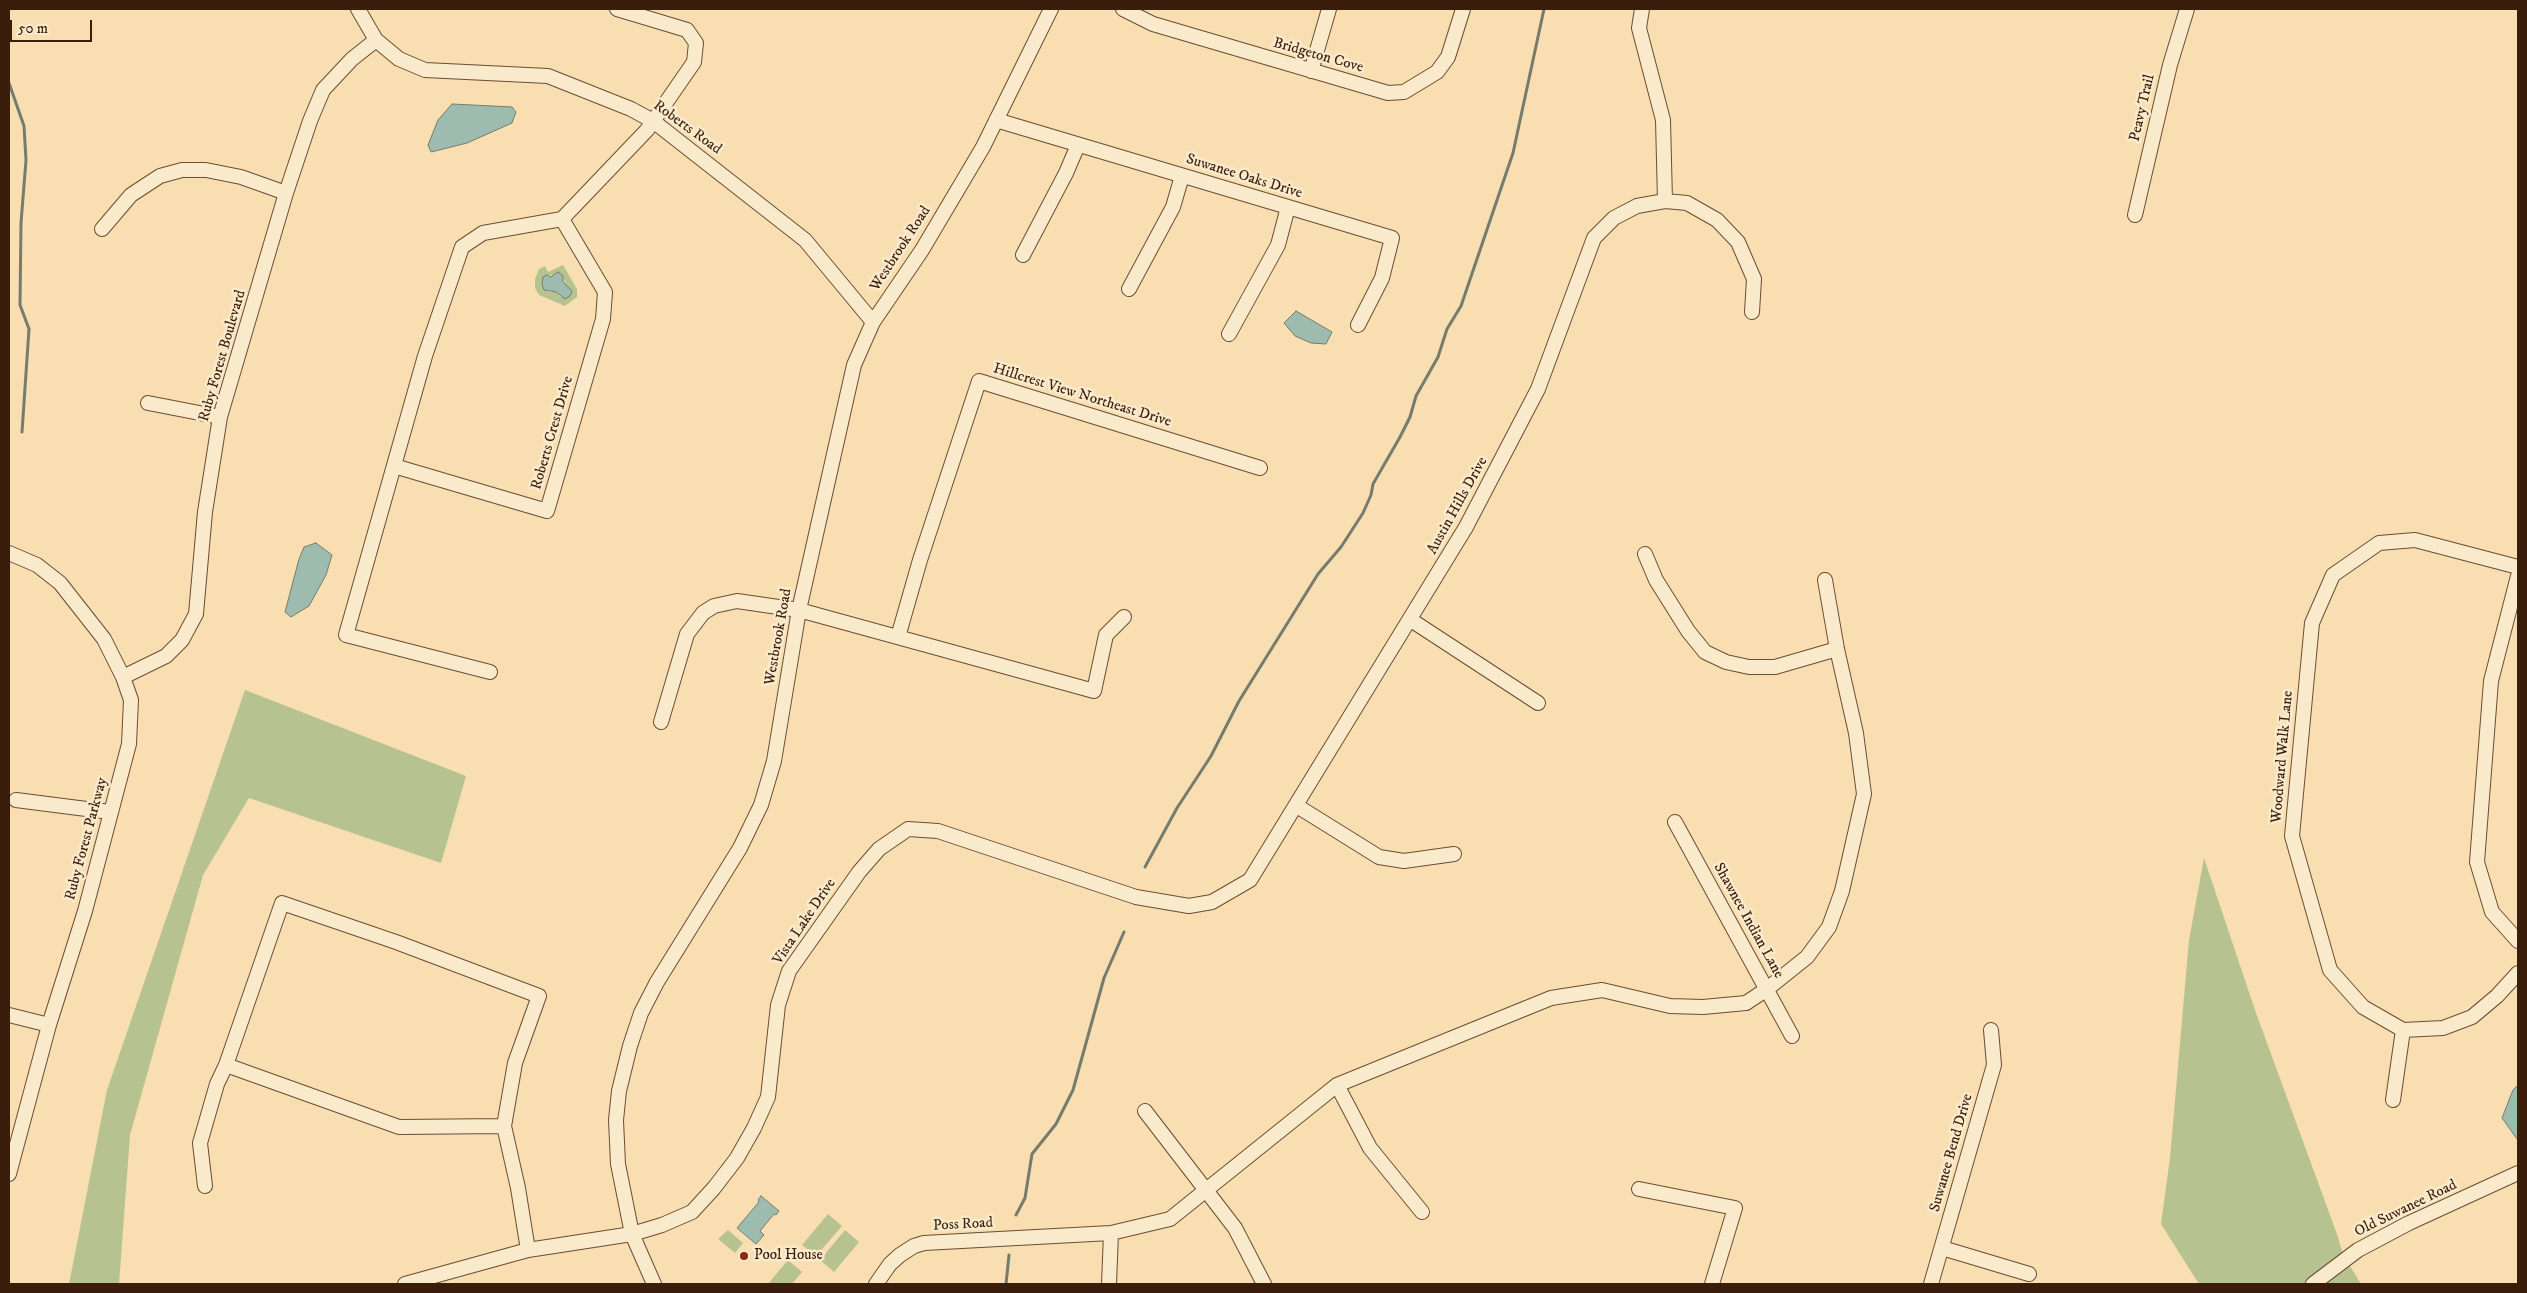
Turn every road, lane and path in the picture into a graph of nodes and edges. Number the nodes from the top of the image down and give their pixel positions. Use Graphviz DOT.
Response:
graph roads {
  1 [pos="358,9"];
  2 [pos="617,9"];
  3 [pos="1051,9"];
  4 [pos="1123,9"];
  5 [pos="1329,9"];
  6 [pos="1463,9"];
  7 [pos="1642,9"];
  8 [pos="2187,9"];
  9 [pos="1148,14"];
  10 [pos="376,40"];
  11 [pos="1311,71"];
  12 [pos="996,120"];
  13 [pos="653,121"];
  14 [pos="1078,145"];
  15 [pos="1182,176"];
  16 [pos="286,192"];
  17 [pos="1665,201"];
  18 [pos="1288,207"];
  19 [pos="2135,215"];
  20 [pos="562,219"];
  21 [pos="102,229"];
  22 [pos="1023,255"];
  23 [pos="1129,289"];
  24 [pos="1752,312"];
  25 [pos="873,322"];
  26 [pos="1358,325"];
  27 [pos="1229,334"];
  28 [pos="148,403"];
  29 [pos="220,417"];
  30 [pos="394,466"];
  31 [pos="1260,468"];
  32 [pos="9,553"];
  33 [pos="1645,554"];
  34 [pos="2518,567"];
  35 [pos="2518,576"];
  36 [pos="1825,580"];
  37 [pos="799,610"];
  38 [pos="1124,618"];
  39 [pos="1411,620"];
  40 [pos="898,637"];
  41 [pos="1837,649"];
  42 [pos="490,672"];
  43 [pos="123,677"];
  44 [pos="1538,703"];
  45 [pos="661,722"];
  46 [pos="16,800"];
  47 [pos="1297,806"];
  48 [pos="110,812"];
  49 [pos="1675,822"];
  50 [pos="1454,854"];
  51 [pos="1140,898"];
  52 [pos="2518,941"];
  53 [pos="2518,973"];
  54 [pos="1767,989"];
  55 [pos="9,1015"];
  56 [pos="49,1025"];
  57 [pos="1991,1030"];
  58 [pos="2403,1030"];
  59 [pos="1792,1036"];
  60 [pos="226,1065"];
  61 [pos="1336,1086"];
  62 [pos="2394,1100"];
  63 [pos="1145,1110"];
  64 [pos="504,1126"];
  65 [pos="2518,1172"];
  66 [pos="9,1174"];
  67 [pos="205,1186"];
  68 [pos="1639,1189"];
  69 [pos="1204,1191"];
  70 [pos="1422,1212"];
  71 [pos="1111,1233"];
  72 [pos="632,1234"];
  73 [pos="1942,1248"];
  74 [pos="528,1250"];
  75 [pos="2029,1274"];
  76 [pos="405,1284"];
  77 [pos="654,1284"];
  78 [pos="876,1284"];
  79 [pos="1109,1284"];
  80 [pos="1264,1284"];
  81 [pos="1712,1284"];
  82 [pos="1931,1284"];
  83 [pos="2313,1284"];
  1 -- 10 [label="street"];
  2 -- 13 [label="street"];
  3 -- 12 [label="street, Westbrook Road"];
  4 -- 9 [label="street, Bridgeton Cove"];
  5 -- 11 [label="street"];
  6 -- 11 [label="street, Bridgeton Cove"];
  7 -- 17 [label="street"];
  8 -- 19 [label="street, Peavy Trail"];
  9 -- 11 [label="street, Bridgeton Cove"];
  10 -- 13 [label="street, Roberts Road"];
  10 -- 16 [label="street, Ruby Forest Boulevard"];
  12 -- 14 [label="street, Suwanee Oaks Drive"];
  12 -- 25 [label="street, Westbrook Road"];
  13 -- 20 [label="street"];
  13 -- 25 [label="street, Roberts Road"];
  14 -- 15 [label="street, Suwanee Oaks Drive"];
  14 -- 22 [label="street"];
  15 -- 18 [label="street, Suwanee Oaks Drive"];
  15 -- 23 [label="street"];
  16 -- 21 [label="street"];
  16 -- 29 [label="street, Ruby Forest Boulevard"];
  17 -- 24 [label="street, Austin Hills Drive"];
  17 -- 39 [label="street, Austin Hills Drive"];
  18 -- 26 [label="street, Suwanee Oaks Drive"];
  18 -- 27 [label="street"];
  20 -- 30 [label="street"];
  20 -- 30 [label="street, Roberts Crest Drive"];
  25 -- 37 [label="street, Westbrook Road"];
  28 -- 29 [label="street"];
  29 -- 43 [label="street, Ruby Forest Boulevard"];
  30 -- 42 [label="street"];
  31 -- 40 [label="street, Hillcrest View Northeast Drive"];
  32 -- 43 [label="street, Ruby Forest Parkway"];
  33 -- 41 [label="street"];
  34 -- 58 [label="street, Woodward Walk Lane"];
  35 -- 52 [label="street"];
  36 -- 41 [label="street, Poss Road"];
  37 -- 40 [label="street"];
  37 -- 45 [label="street"];
  37 -- 72 [label="street, Westbrook Road"];
  38 -- 40 [label="street"];
  39 -- 44 [label="street"];
  39 -- 47 [label="street, Austin Hills Drive"];
  41 -- 54 [label="street, Poss Road"];
  43 -- 48 [label="street, Ruby Forest Parkway"];
  46 -- 48 [label="street"];
  47 -- 50 [label="street"];
  47 -- 51 [label="street, Austin Hills Drive"];
  48 -- 56 [label="street, Ruby Forest Parkway"];
  49 -- 54 [label="street, Shawnee Indian Lane"];
  51 -- 72 [label="street, Vista Lake Drive"];
  53 -- 58 [label="street"];
  54 -- 59 [label="street, Shawnee Indian Lane"];
  54 -- 61 [label="street, Poss Road"];
  55 -- 56 [label="street"];
  56 -- 66 [label="street, Ruby Forest Parkway"];
  57 -- 73 [label="street, Suwanee Bend Drive"];
  58 -- 62 [label="street"];
  60 -- 64 [label="street"];
  60 -- 64 [label="street"];
  60 -- 67 [label="street"];
  61 -- 69 [label="street, Poss Road"];
  61 -- 70 [label="street"];
  63 -- 69 [label="street"];
  64 -- 74 [label="street"];
  65 -- 83 [label="street, Old Suwanee Road"];
  68 -- 81 [label="street"];
  69 -- 71 [label="street, Poss Road"];
  69 -- 80 [label="street"];
  71 -- 78 [label="street, Poss Road"];
  71 -- 79 [label="street"];
  72 -- 74 [label="street, Vista Lake Drive"];
  72 -- 77 [label="street, Westbrook Road"];
  73 -- 75 [label="street"];
  73 -- 82 [label="street, Suwanee Bend Drive"];
  74 -- 76 [label="street, Vista Lake Drive"];
}
